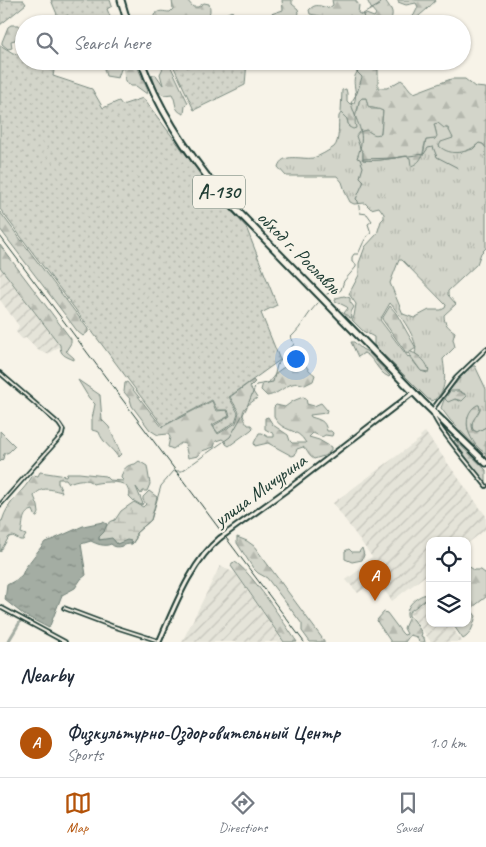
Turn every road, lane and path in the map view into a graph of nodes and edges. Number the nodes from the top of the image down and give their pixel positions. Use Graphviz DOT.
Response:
graph roads {
  1 [pos="121,0"];
  2 [pos="125,15"];
  3 [pos="144,70"];
  4 [pos="486,349"];
  5 [pos="0,373"];
  6 [pos="409,387"];
  7 [pos="414,392"];
  8 [pos="408,398"];
  9 [pos="422,401"];
  10 [pos="432,410"];
  11 [pos="486,463"];
  12 [pos="486,486"];
  13 [pos="0,505"];
  14 [pos="0,607"];
  15 [pos="64,608"];
  16 [pos="159,641"];
  17 [pos="65,642"];
  1 -- 2 [label="highway"];
  3 -- 6 [label="highway, обход г. Рославль / А-130"];
  4 -- 10 [label="street"];
  5 -- 13 [label="street"];
  6 -- 7 [label="highway, обход г. Рославль / А-130"];
  6 -- 8 [label="main road"];
  7 -- 8 [label="main road, улица Мичурина"];
  7 -- 9 [label="highway, обход г. Рославль / А-130"];
  8 -- 9 [label="main road"];
  8 -- 16 [label="main road, улица Мичурина, bridge"];
  9 -- 10 [label="highway, А-130"];
  10 -- 11 [label="highway, А-130"];
  10 -- 12 [label="street"];
  14 -- 17 [label="street"];
  15 -- 16 [label="street"];
}
